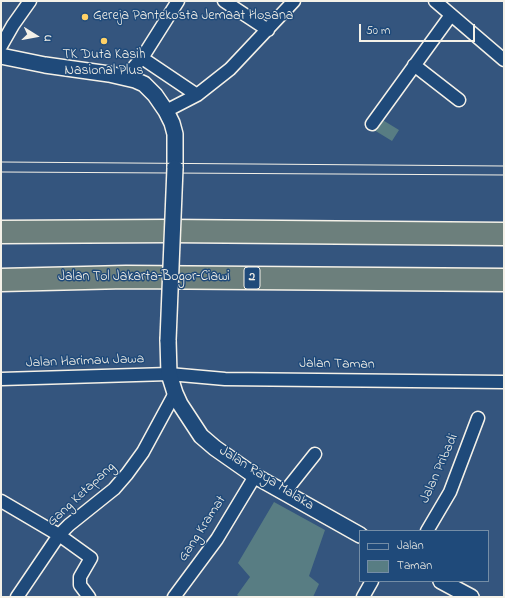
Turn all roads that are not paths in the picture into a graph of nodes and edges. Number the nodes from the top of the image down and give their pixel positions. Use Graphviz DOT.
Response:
graph roads {
  1 [pos="30,1"];
  2 [pos="178,1"];
  3 [pos="224,1"];
  4 [pos="294,1"];
  5 [pos="435,1"];
  6 [pos="451,15"];
  7 [pos="268,30"];
  8 [pos="1,46"];
  9 [pos="1,56"];
  10 [pos="142,58"];
  11 [pos="504,60"];
  12 [pos="414,65"];
  13 [pos="125,78"];
  14 [pos="197,95"];
  15 [pos="459,100"];
  16 [pos="166,111"];
  17 [pos="372,124"];
  18 [pos="1,232"];
  19 [pos="504,234"];
  20 [pos="1,280"];
  21 [pos="504,280"];
  22 [pos="169,374"];
  23 [pos="1,379"];
  24 [pos="504,382"];
  25 [pos="175,393"];
  26 [pos="478,418"];
  27 [pos="315,454"];
  28 [pos="255,476"];
  29 [pos="284,493"];
  30 [pos="1,501"];
  31 [pos="429,530"];
  32 [pos="359,534"];
  33 [pos="59,535"];
  34 [pos="372,582"];
  35 [pos="444,582"];
  36 [pos="17,597"];
  37 [pos="89,597"];
  38 [pos="174,597"];
  39 [pos="364,597"];
  40 [pos="471,597"];
  1 -- 8 [label="street"];
  2 -- 10 [label="street"];
  3 -- 7 [label="street"];
  4 -- 7 [label="street"];
  5 -- 6 [label="street"];
  6 -- 11 [label="street"];
  6 -- 12 [label="street"];
  7 -- 14 [label="street"];
  9 -- 13 [label="street, Jalan Raya Malaka"];
  10 -- 13 [label="street"];
  10 -- 14 [label="street"];
  12 -- 15 [label="street"];
  12 -- 17 [label="street"];
  13 -- 16 [label="street, Jalan Raya Malaka"];
  14 -- 16 [label="street"];
  16 -- 22 [label="street, Jalan Raya Malaka, bridge"];
  18 -- 19 [label="highway"];
  20 -- 21 [label="highway, Jalan Tol Jakarta–Bogor–Ciawi / 2"];
  22 -- 23 [label="street, Jalan Harimau Jawa"];
  22 -- 24 [label="street, Jalan Taman"];
  22 -- 25 [label="street, Jalan Raya Malaka"];
  25 -- 28 [label="street, Jalan Raya Malaka"];
  25 -- 33 [label="street, Gang Ketapang"];
  26 -- 31 [label="street, Jalan Pribadi"];
  27 -- 29 [label="street"];
  28 -- 29 [label="street, Jalan Raya Malaka"];
  28 -- 38 [label="street, Gang Kramat"];
  29 -- 32 [label="street, Jalan Raya Malaka"];
  30 -- 33 [label="street"];
  33 -- 36 [label="street, Gang Ketapang"];
  33 -- 37 [label="street"];
  34 -- 39 [label="street"];
  35 -- 40 [label="street"];
}
